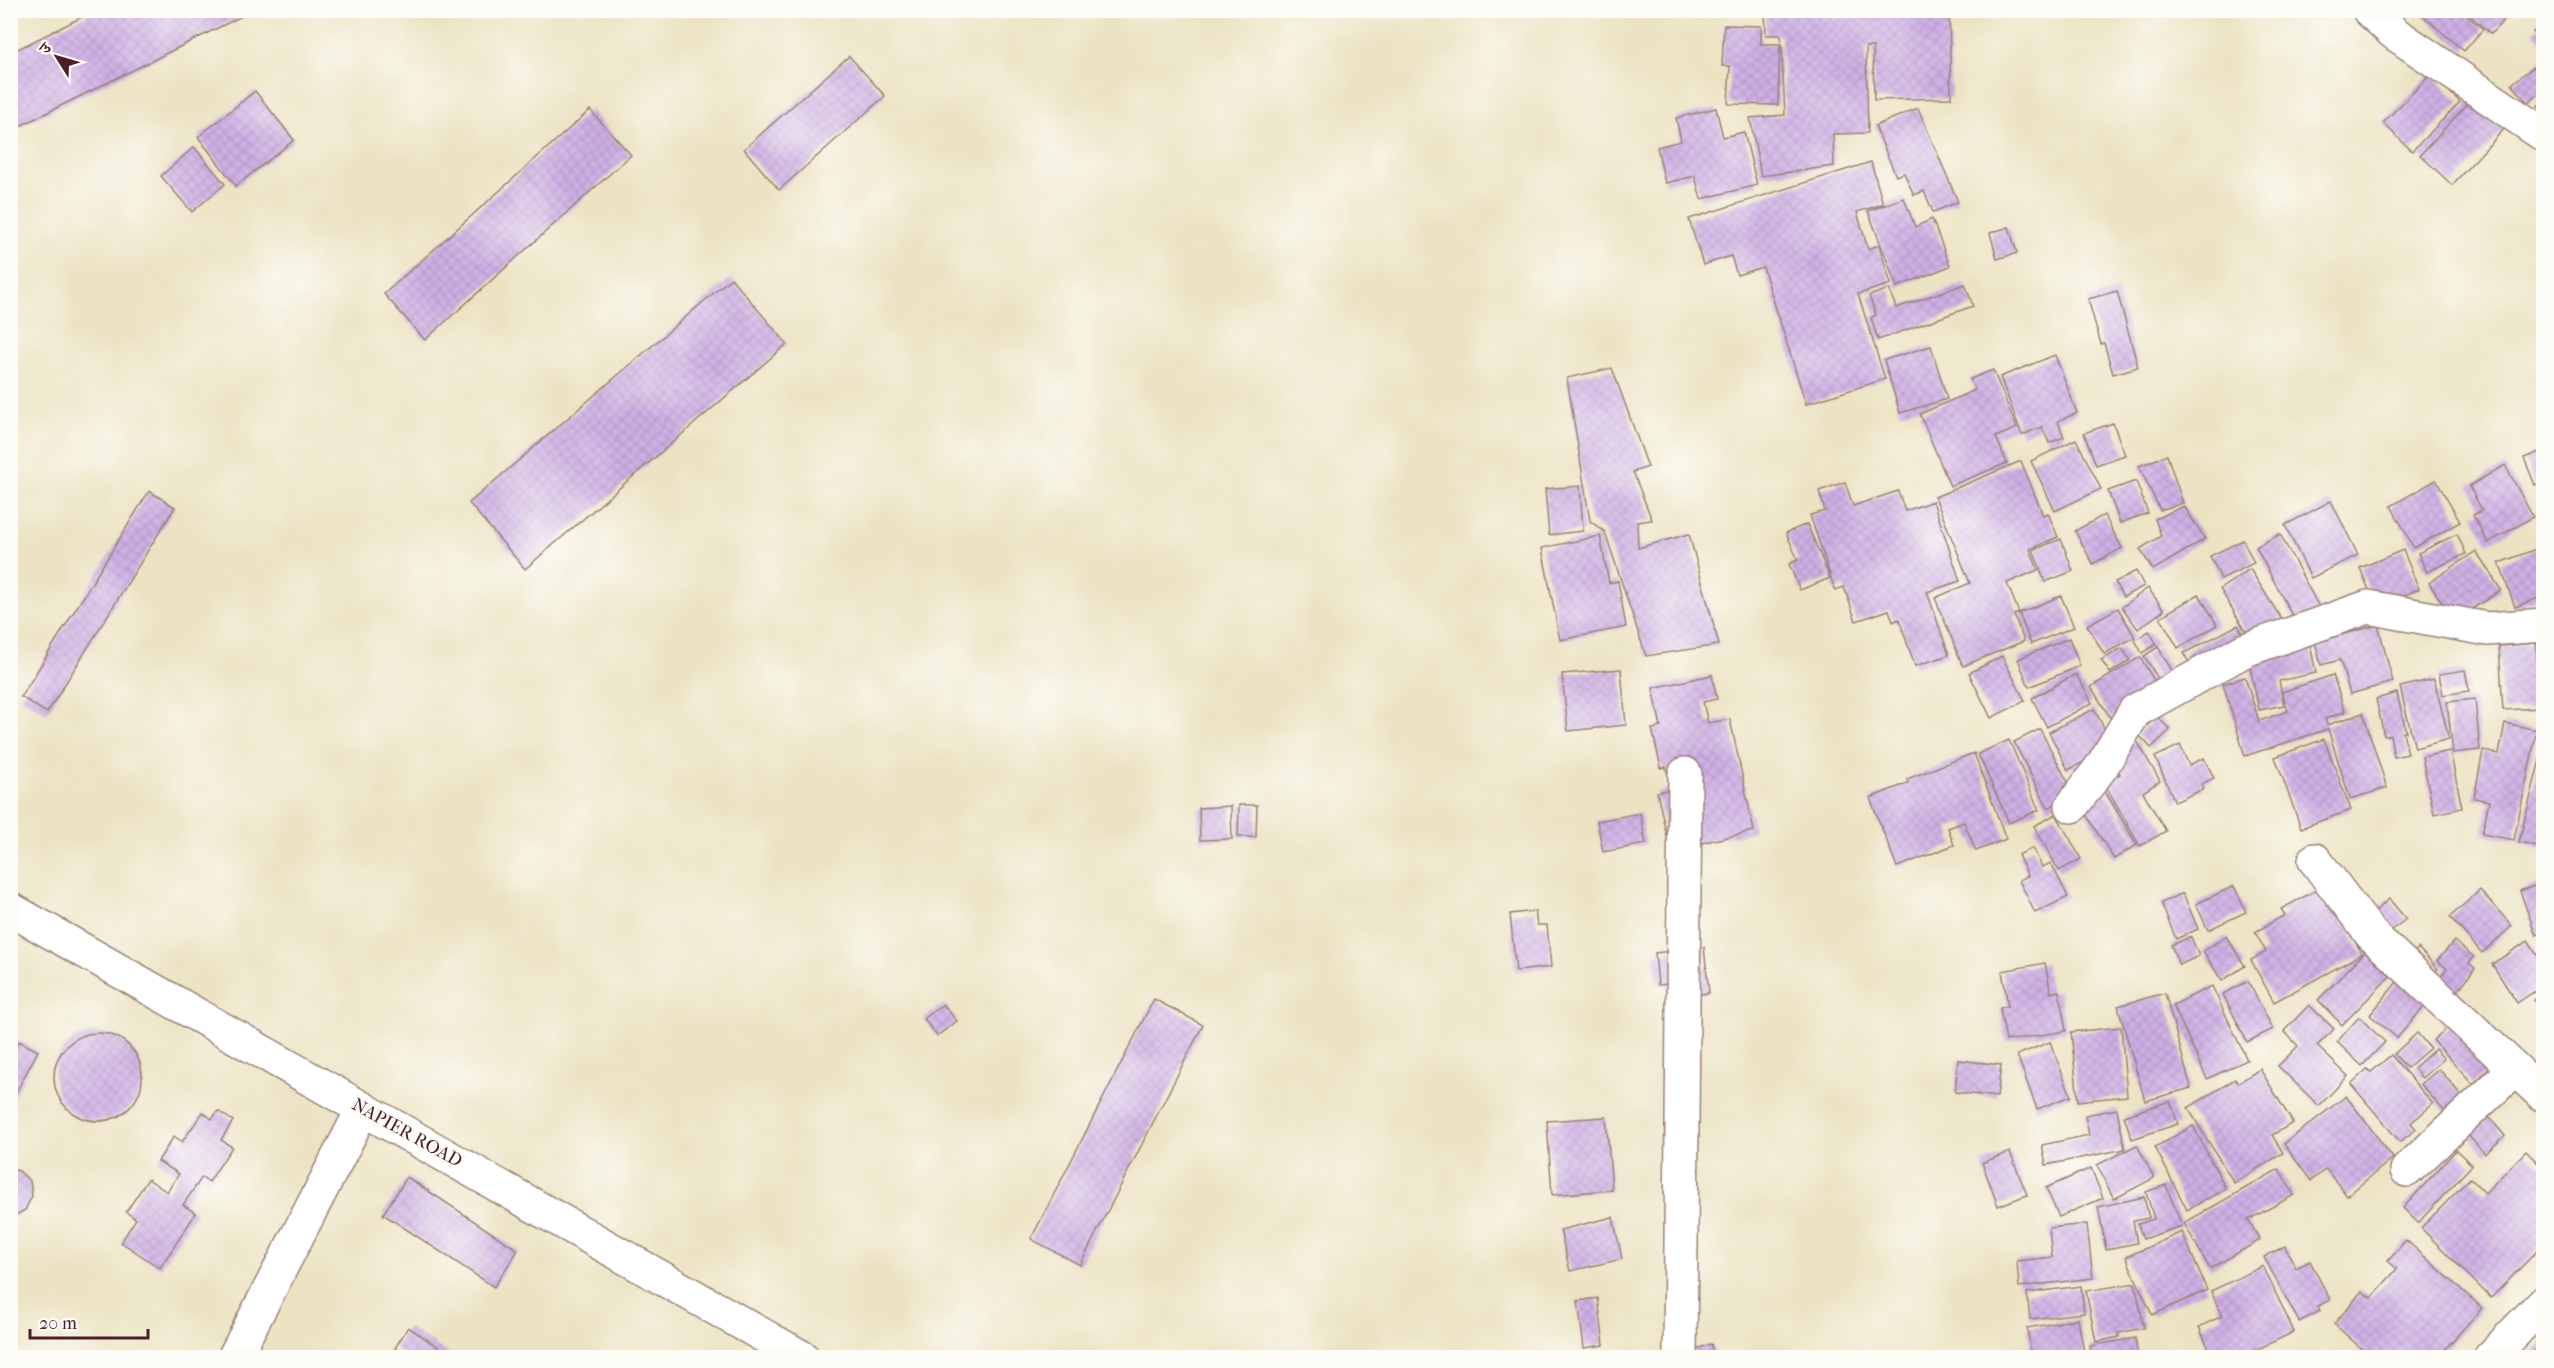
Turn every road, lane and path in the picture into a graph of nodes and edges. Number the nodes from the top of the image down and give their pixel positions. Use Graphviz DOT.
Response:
graph roads {
  1 [pos="2369,10"];
  2 [pos="2544,135"];
  3 [pos="2544,625"];
  4 [pos="1685,774"];
  5 [pos="2072,806"];
  6 [pos="2315,860"];
  7 [pos="10,909"];
  8 [pos="2515,1069"];
  9 [pos="2544,1096"];
  10 [pos="363,1109"];
  11 [pos="2407,1170"];
  12 [pos="2544,1302"];
  13 [pos="790,1354"];
  14 [pos="234,1358"];
  15 [pos="1680,1358"];
  16 [pos="2490,1358"];
  1 -- 2 [label="street"];
  3 -- 5 [label="street"];
  4 -- 15 [label="street"];
  6 -- 8 [label="street"];
  7 -- 10 [label="street, NAPIER ROAD"];
  8 -- 9 [label="street"];
  8 -- 11 [label="street"];
  10 -- 13 [label="street, NAPIER ROAD"];
  10 -- 14 [label="street"];
  12 -- 16 [label="street"];
}
